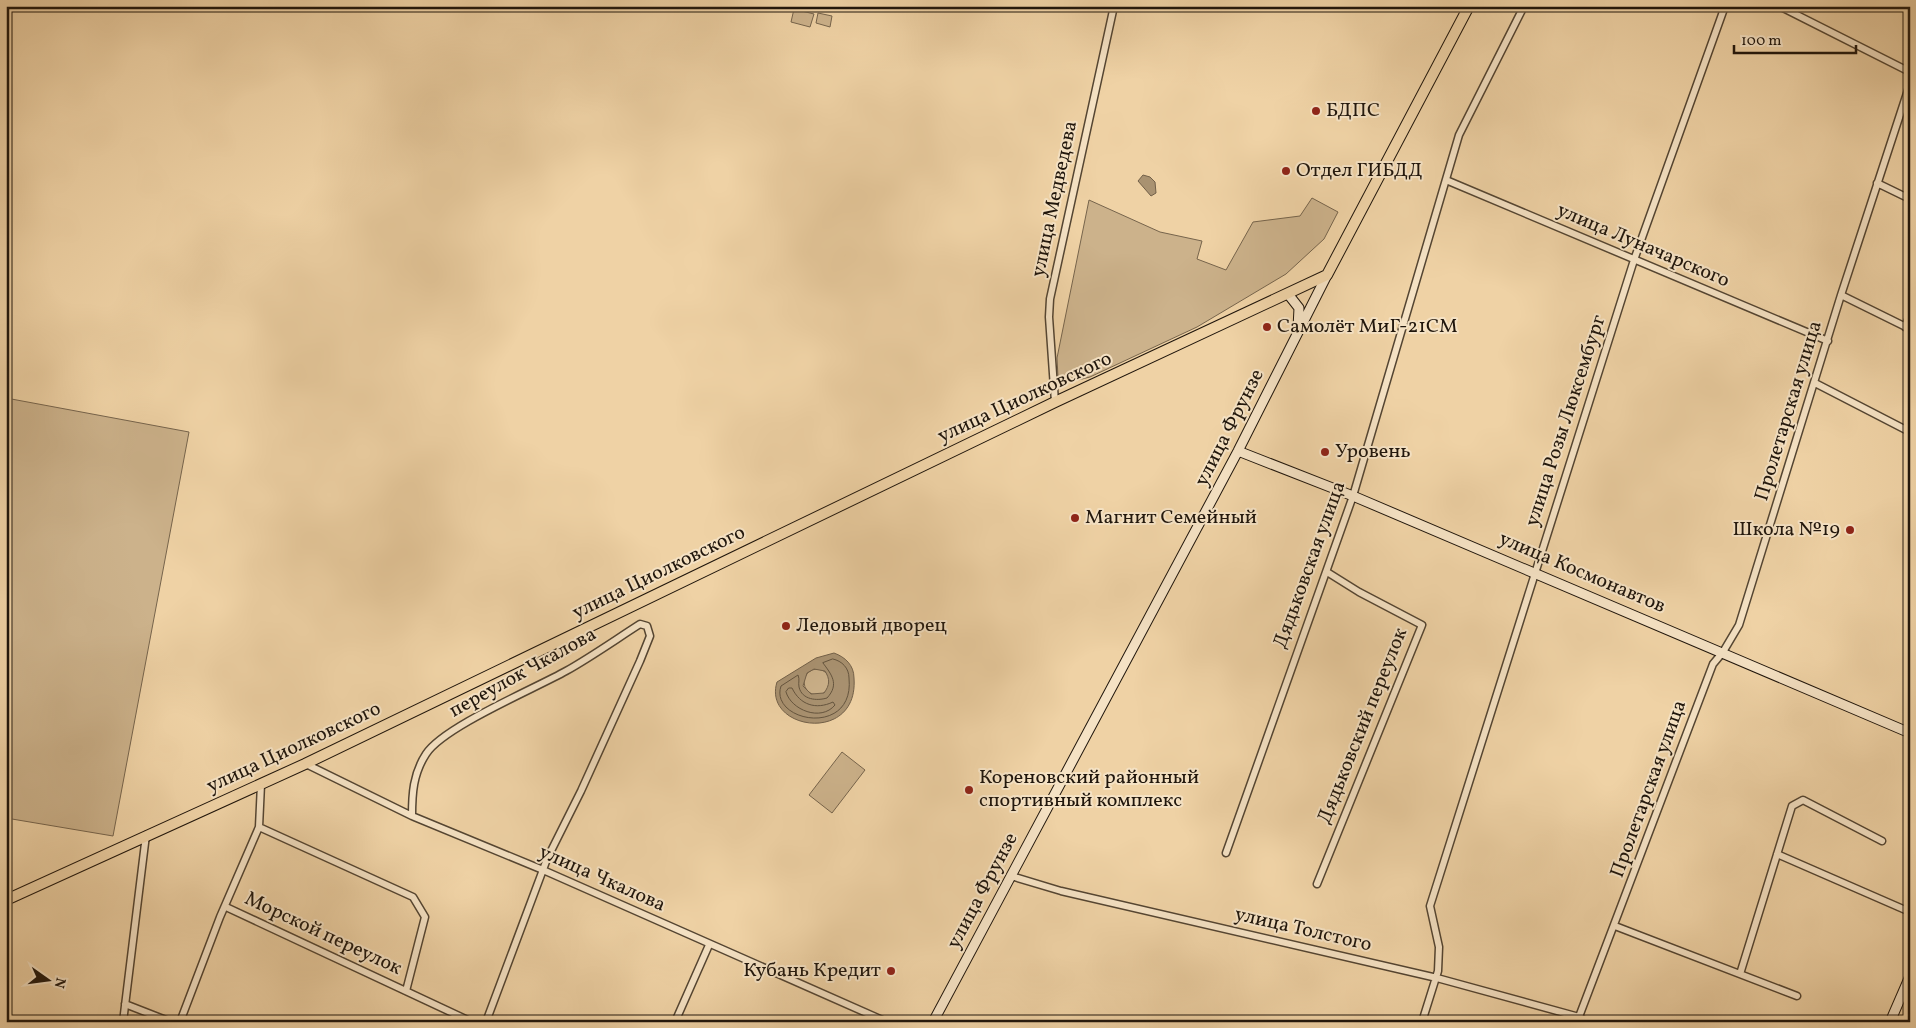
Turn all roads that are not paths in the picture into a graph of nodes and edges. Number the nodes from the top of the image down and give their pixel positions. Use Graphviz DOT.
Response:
graph roads {
  1 [pos="1114,6"];
  2 [pos="1469,6"];
  3 [pos="1524,6"];
  4 [pos="1725,6"];
  5 [pos="1779,6"];
  6 [pos="1910,72"];
  7 [pos="1910,84"];
  8 [pos="1446,180"];
  9 [pos="1878,183"];
  10 [pos="1910,199"];
  11 [pos="1634,260"];
  12 [pos="1327,275"];
  13 [pos="1288,294"];
  14 [pos="1841,295"];
  15 [pos="1910,315"];
  16 [pos="1907,328"];
  17 [pos="1297,336"];
  18 [pos="1828,341"];
  19 [pos="1815,383"];
  20 [pos="1055,402"];
  21 [pos="1910,432"];
  22 [pos="1238,451"];
  23 [pos="1353,496"];
  24 [pos="1327,572"];
  25 [pos="1535,573"];
  26 [pos="1723,652"];
  27 [pos="1910,733"];
  28 [pos="305,764"];
  29 [pos="261,784"];
  30 [pos="412,816"];
  31 [pos="259,827"];
  32 [pos="146,835"];
  33 [pos="1882,841"];
  34 [pos="1226,853"];
  35 [pos="1777,854"];
  36 [pos="543,870"];
  37 [pos="1011,876"];
  38 [pos="1317,884"];
  39 [pos="6,900"];
  40 [pos="226,907"];
  41 [pos="1910,912"];
  42 [pos="1615,926"];
  43 [pos="709,945"];
  44 [pos="1740,974"];
  45 [pos="1910,976"];
  46 [pos="1437,978"];
  47 [pos="406,991"];
  48 [pos="1797,996"];
  49 [pos="125,1004"];
  50 [pos="1578,1019"];
  51 [pos="123,1022"];
  52 [pos="171,1022"];
  53 [pos="180,1022"];
  54 [pos="472,1022"];
  55 [pos="486,1022"];
  56 [pos="674,1022"];
  57 [pos="887,1022"];
  58 [pos="933,1022"];
  59 [pos="1422,1022"];
  60 [pos="1588,1022"];
  61 [pos="1890,1022"];
  1 -- 20 [label="street, улица Медведева"];
  2 -- 12 [label="main road, улица Фрунзе"];
  3 -- 8 [label="street, Дядьковская улица"];
  4 -- 11 [label="street, улица Розы Люксембург"];
  5 -- 6 [label="street"];
  7 -- 9 [label="street, Пролетарская улица"];
  8 -- 11 [label="street, улица Луначарского"];
  8 -- 23 [label="street, Дядьковская улица"];
  9 -- 10 [label="street"];
  9 -- 14 [label="street, Пролетарская улица"];
  11 -- 18 [label="street, улица Луначарского"];
  11 -- 25 [label="street, улица Розы Люксембург"];
  12 -- 13 [label="main road, улица Циолковского"];
  12 -- 17 [label="main road, улица Фрунзе"];
  13 -- 17 [label="main road"];
  13 -- 20 [label="main road, улица Циолковского"];
  14 -- 16 [label="street"];
  14 -- 18 [label="street, Пролетарская улица"];
  15 -- 16 [label="street"];
  17 -- 22 [label="main road, улица Фрунзе"];
  18 -- 19 [label="street, Пролетарская улица"];
  19 -- 21 [label="street"];
  19 -- 26 [label="street, Пролетарская улица"];
  20 -- 28 [label="main road, улица Циолковского"];
  22 -- 23 [label="main road, улица Космонавтов"];
  22 -- 37 [label="main road, улица Фрунзе"];
  23 -- 24 [label="street, Дядьковская улица"];
  23 -- 25 [label="main road, улица Космонавтов"];
  24 -- 34 [label="street, Дядьковская улица"];
  24 -- 38 [label="street, Дядьковский переулок"];
  25 -- 26 [label="main road, улица Космонавтов"];
  25 -- 46 [label="street, улица Розы Люксембург"];
  26 -- 27 [label="main road, улица Космонавтов"];
  26 -- 42 [label="street, Пролетарская улица"];
  28 -- 29 [label="main road, улица Циолковского"];
  28 -- 30 [label="street, улица Чкалова"];
  29 -- 31 [label="street"];
  29 -- 32 [label="main road, улица Циолковского"];
  30 -- 36 [label="street, улица Чкалова"];
  30 -- 36 [label="street, переулок Чкалова"];
  31 -- 40 [label="street"];
  31 -- 47 [label="street, Морской переулок"];
  32 -- 39 [label="main road, улица Циолковского"];
  32 -- 49 [label="street"];
  33 -- 35 [label="street"];
  35 -- 41 [label="street"];
  35 -- 44 [label="street"];
  36 -- 43 [label="street, улица Чкалова"];
  36 -- 55 [label="street"];
  37 -- 46 [label="street, улица Толстого"];
  37 -- 58 [label="main road, улица Фрунзе"];
  40 -- 47 [label="street, Морской переулок"];
  40 -- 53 [label="street"];
  42 -- 44 [label="street"];
  42 -- 50 [label="street, Пролетарская улица"];
  43 -- 56 [label="street"];
  43 -- 57 [label="street, улица Чкалова"];
  44 -- 48 [label="street"];
  45 -- 61 [label="main road"];
  46 -- 50 [label="street, улица Толстого"];
  46 -- 59 [label="street, улица Розы Люксембург"];
  47 -- 54 [label="street, Морской переулок"];
  49 -- 51 [label="street"];
  49 -- 52 [label="street"];
  50 -- 60 [label="street, улица Толстого"];
}
